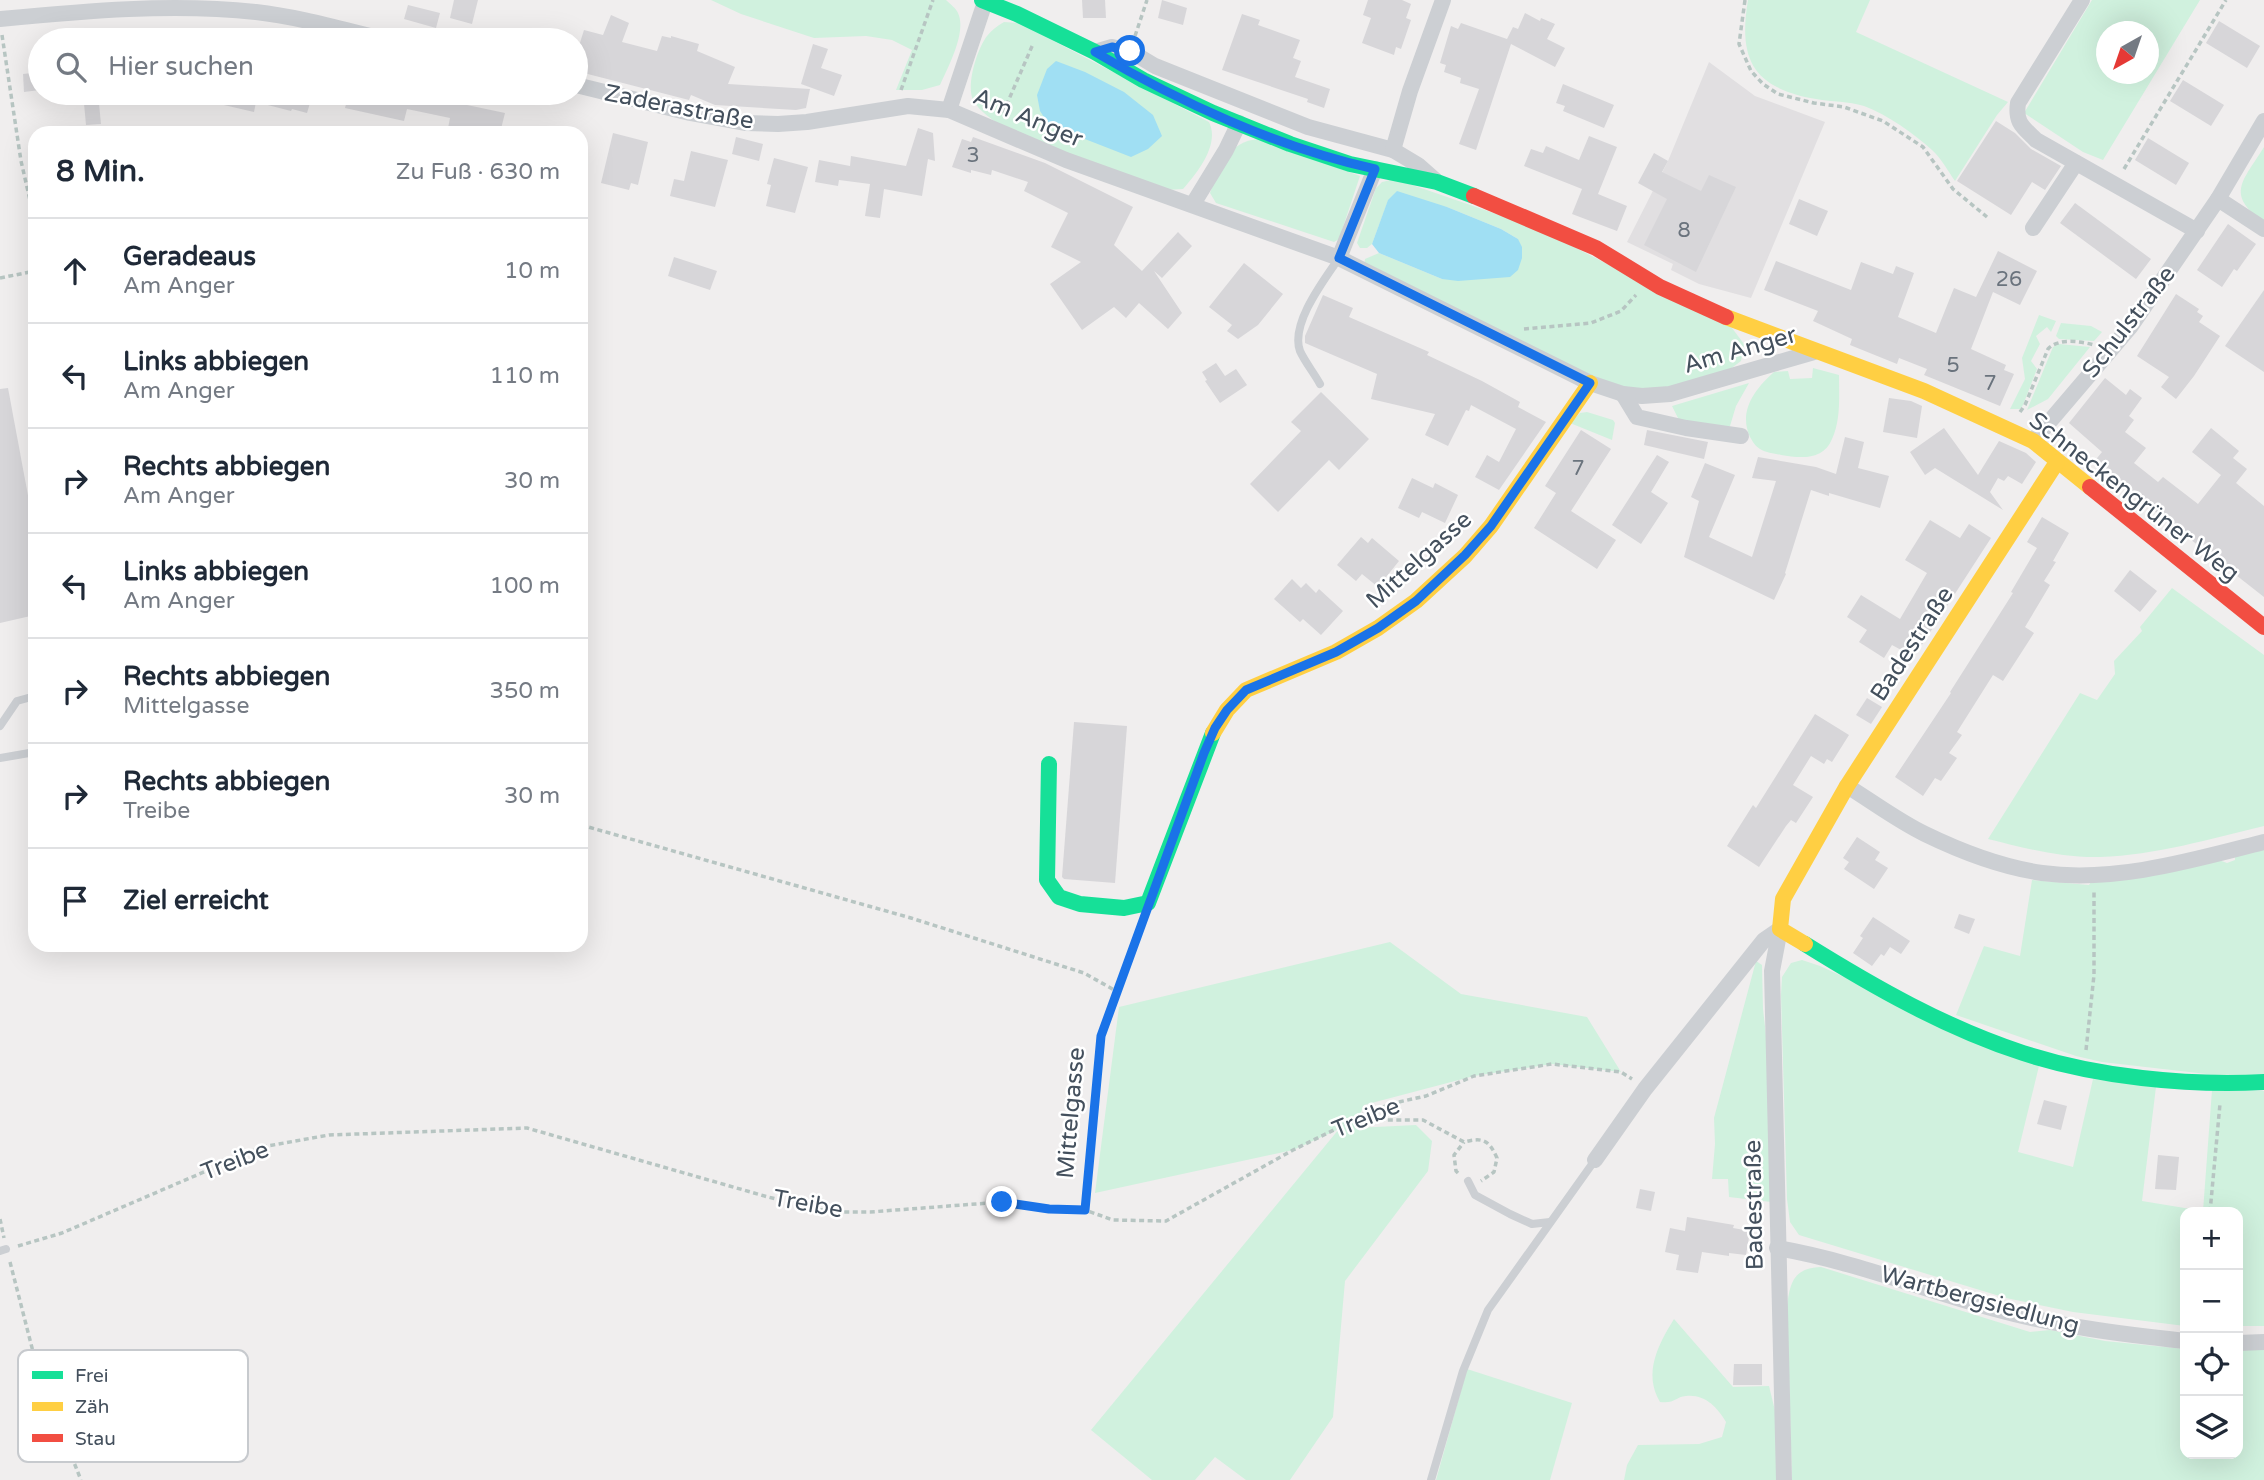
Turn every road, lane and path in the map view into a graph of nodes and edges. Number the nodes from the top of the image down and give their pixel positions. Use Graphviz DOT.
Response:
graph roads {
  1 [pos="933,0"];
  2 [pos="1147,0"];
  3 [pos="1443,0"];
  4 [pos="1745,0"];
  5 [pos="2082,0"];
  6 [pos="2226,0"];
  7 [pos="984,1"];
  8 [pos="0,19"];
  9 [pos="336,28"];
  10 [pos="1034,38"];
  11 [pos="1130,51"];
  12 [pos="1095,52"];
  13 [pos="588,88"];
  14 [pos="893,108"];
  15 [pos="949,110"];
  16 [pos="1003,113"];
  17 [pos="2264,121"];
  18 [pos="1239,123"];
  19 [pos="1393,150"];
  20 [pos="2076,163"];
  21 [pos="1375,169"];
  22 [pos="1437,182"];
  23 [pos="2116,184"];
  24 [pos="28,192"];
  25 [pos="2218,199"];
  26 [pos="1193,205"];
  27 [pos="1987,217"];
  28 [pos="2033,228"];
  29 [pos="2264,229"];
  30 [pos="2197,231"];
  31 [pos="1339,258"];
  32 [pos="28,272"];
  33 [pos="0,278"];
  34 [pos="1650,281"];
  35 [pos="1502,339"];
  36 [pos="1814,352"];
  37 [pos="2108,352"];
  38 [pos="1590,383"];
  39 [pos="1320,384"];
  40 [pos="1623,394"];
  41 [pos="2008,428"];
  42 [pos="1741,436"];
  43 [pos="2033,442"];
  44 [pos="2057,462"];
  45 [pos="2264,627"];
  46 [pos="28,698"];
  47 [pos="0,726"];
  48 [pos="28,753"];
  49 [pos="0,758"];
  50 [pos="1049,764"];
  51 [pos="1847,786"];
  52 [pos="588,827"];
  53 [pos="2264,842"];
  54 [pos="2094,874"];
  55 [pos="1148,903"];
  56 [pos="1780,929"];
  57 [pos="1116,991"];
  58 [pos="2084,1069"];
  59 [pos="2264,1082"];
  60 [pos="2222,1084"];
  61 [pos="1645,1089"];
  62 [pos="1361,1115"];
  63 [pos="1464,1142"];
  64 [pos="1595,1160"];
  65 [pos="1468,1181"];
  66 [pos="2210,1207"];
  67 [pos="1085,1210"];
  68 [pos="1550,1222"];
  69 [pos="1777,1248"];
  70 [pos="3,1250"];
  71 [pos="2180,1340"];
  72 [pos="2264,1342"];
  73 [pos="2243,1343"];
  74 [pos="32,1350"];
  75 [pos="74,1462"];
  76 [pos="81,1480"];
  77 [pos="1431,1480"];
  78 [pos="1784,1480"];
  1 -- 14 [label="path"];
  2 -- 11 [label="path"];
  3 -- 19 [label="street"];
  4 -- 27 [label="path"];
  5 -- 20 [label="street"];
  6 -- 23 [label="path"];
  7 -- 12 [label="street, Am Anger"];
  7 -- 15 [label="street, Am Anger"];
  8 -- 9 [label="street"];
  8 -- 24 [label="path"];
  10 -- 16 [label="path"];
  11 -- 12 [label="street, Am Anger"];
  11 -- 19 [label="street, Am Anger"];
  12 -- 18 [label="street, Am Anger"];
  13 -- 14 [label="street, Zaderastraße"];
  14 -- 15 [label="street, Zaderastraße"];
  15 -- 26 [label="street, Am Anger"];
  17 -- 25 [label="street, Schulstraße"];
  18 -- 21 [label="street, Am Anger"];
  18 -- 26 [label="street"];
  19 -- 22 [label="street, Am Anger"];
  20 -- 23 [label="street"];
  20 -- 28 [label="street"];
  21 -- 22 [label="street, Am Anger"];
  21 -- 31 [label="street"];
  22 -- 34 [label="street, Am Anger"];
  23 -- 30 [label="street"];
  25 -- 29 [label="street"];
  25 -- 30 [label="street, Schulstraße"];
  26 -- 31 [label="street, Am Anger"];
  30 -- 37 [label="street, Schulstraße"];
  31 -- 35 [label="street, Am Anger"];
  31 -- 39 [label="lane"];
  32 -- 33 [label="path"];
  34 -- 35 [label="path"];
  34 -- 36 [label="street, Am Anger"];
  35 -- 38 [label="street, Am Anger"];
  36 -- 40 [label="street, Am Anger"];
  36 -- 41 [label="street, Schneckengrüner Weg"];
  37 -- 41 [label="path"];
  37 -- 43 [label="street, Schulstraße"];
  38 -- 40 [label="street, Am Anger"];
  38 -- 55 [label="street, Mittelgasse"];
  40 -- 42 [label="street"];
  41 -- 43 [label="street, Schneckengrüner Weg"];
  43 -- 44 [label="street, Schneckengrüner Weg"];
  44 -- 45 [label="street, Schneckengrüner Weg"];
  44 -- 51 [label="street, Badestraße"];
  46 -- 47 [label="lane"];
  48 -- 49 [label="lane"];
  50 -- 55 [label="street"];
  51 -- 54 [label="street"];
  51 -- 56 [label="street, Badestraße"];
  52 -- 57 [label="path"];
  53 -- 54 [label="street"];
  54 -- 58 [label="path"];
  55 -- 57 [label="path, Mittelgasse"];
  56 -- 58 [label="street"];
  56 -- 61 [label="street"];
  56 -- 69 [label="street, Badestraße"];
  57 -- 67 [label="path, Mittelgasse"];
  58 -- 60 [label="street"];
  59 -- 60 [label="street"];
  60 -- 66 [label="path"];
  61 -- 62 [label="path, Treibe"];
  61 -- 64 [label="street"];
  62 -- 63 [label="path"];
  62 -- 67 [label="path, Treibe"];
  63 -- 65 [label="path"];
  63 -- 65 [label="path"];
  64 -- 68 [label="lane"];
  65 -- 68 [label="lane"];
  67 -- 70 [label="path, Treibe"];
  68 -- 77 [label="lane"];
  69 -- 71 [label="street, Wartbergsiedlung"];
  69 -- 78 [label="street, Badestraße"];
  70 -- 74 [label="path"];
  72 -- 73 [label="street"];
  75 -- 76 [label="path"];
}
